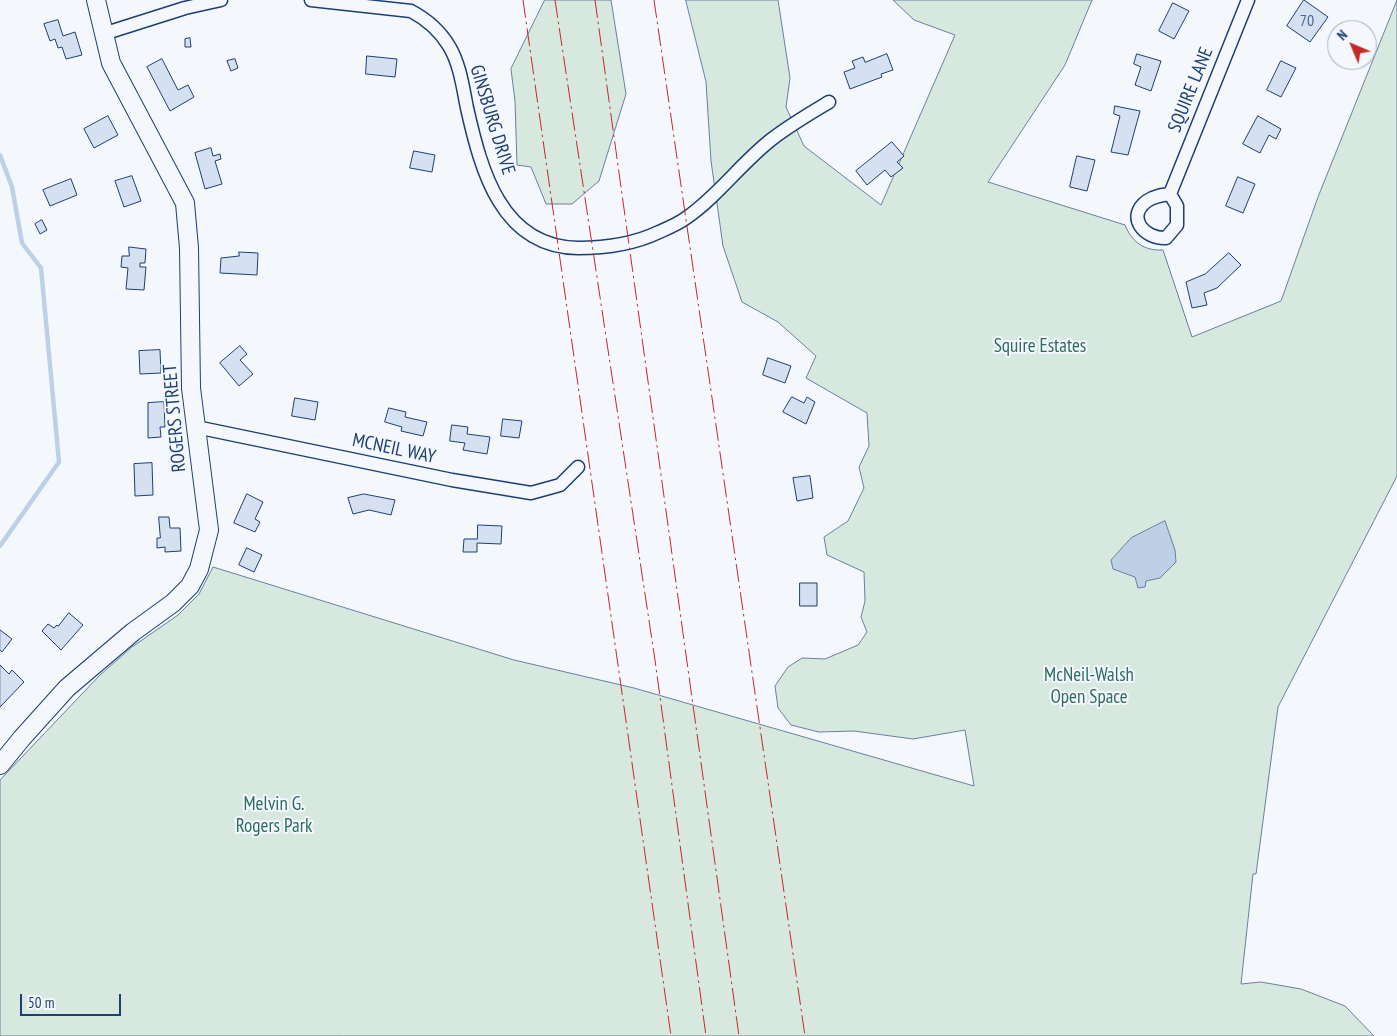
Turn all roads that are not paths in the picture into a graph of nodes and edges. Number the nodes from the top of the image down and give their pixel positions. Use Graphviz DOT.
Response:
graph roads {
  1 [pos="96,0"];
  2 [pos="221,0"];
  3 [pos="311,0"];
  4 [pos="1248,0"];
  5 [pos="103,34"];
  6 [pos="829,102"];
  7 [pos="1170,194"];
  8 [pos="196,428"];
  9 [pos="578,467"];
  10 [pos="0,765"];
  1 -- 5 [label="street, ROGERS STREET"];
  2 -- 5 [label="street"];
  3 -- 6 [label="street, GINSBURG DRIVE"];
  4 -- 7 [label="street, SQUIRE LANE"];
  5 -- 8 [label="street, ROGERS STREET"];
  8 -- 9 [label="street, MCNEIL WAY"];
  8 -- 10 [label="street, ROGERS STREET"];
}
